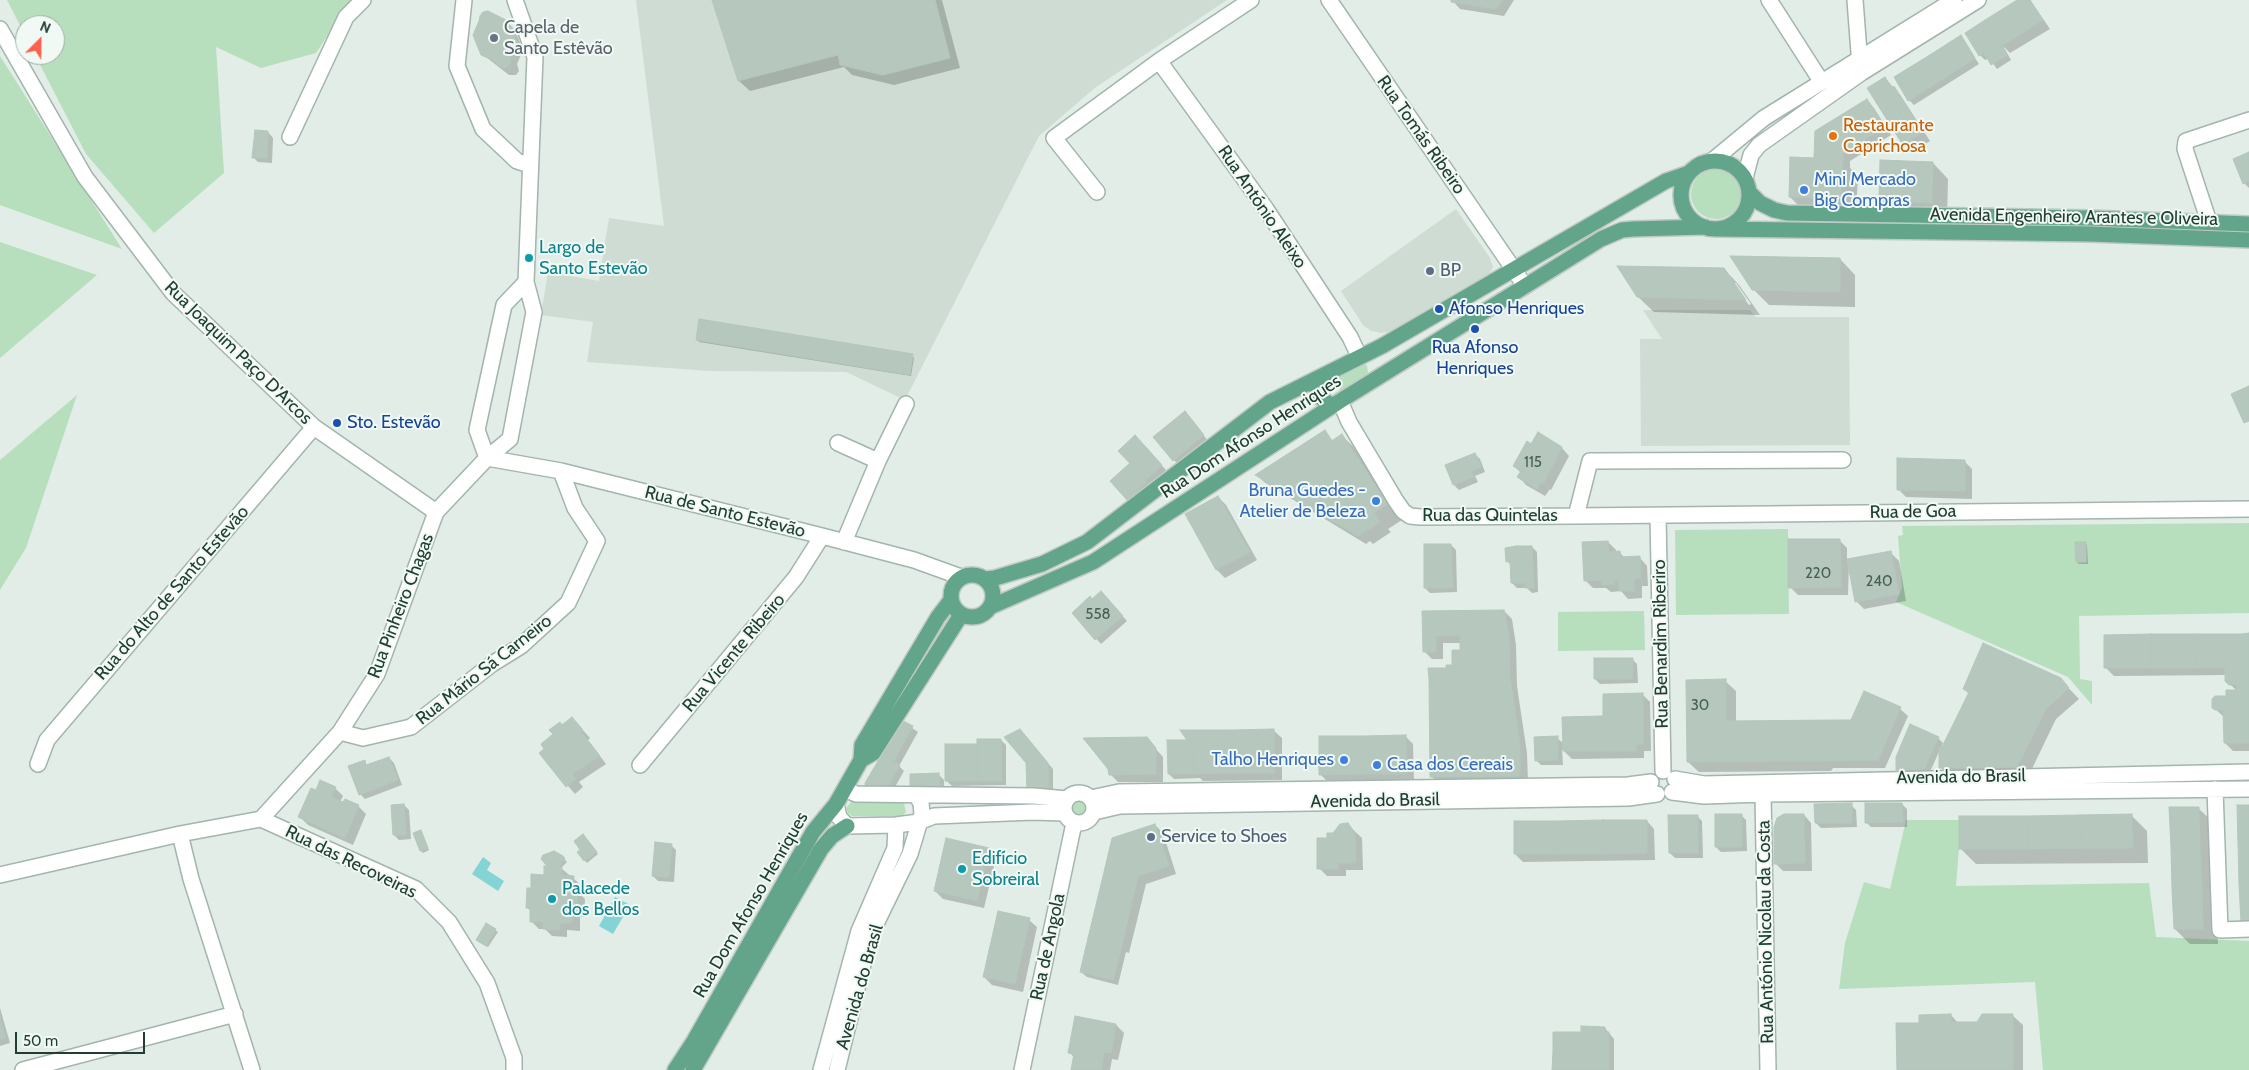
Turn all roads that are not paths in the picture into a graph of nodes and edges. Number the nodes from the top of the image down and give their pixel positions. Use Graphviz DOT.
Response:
graph roads {
  1 [pos="363,0"];
  2 [pos="464,0"];
  3 [pos="515,0"];
  4 [pos="1251,0"];
  5 [pos="1329,0"];
  6 [pos="1769,0"];
  7 [pos="1855,0"];
  8 [pos="1954,0"];
  9 [pos="1978,0"];
  10 [pos="0,29"];
  11 [pos="1159,62"];
  12 [pos="1860,66"];
  13 [pos="1821,81"];
  14 [pos="2249,120"];
  15 [pos="290,137"];
  16 [pos="1712,160"];
  17 [pos="529,165"];
  18 [pos="1689,173"];
  19 [pos="1747,185"];
  20 [pos="1097,192"];
  21 [pos="2209,222"];
  22 [pos="2249,224"];
  23 [pos="1712,228"];
  24 [pos="2249,240"];
  25 [pos="1514,270"];
  26 [pos="526,282"];
  27 [pos="1525,286"];
  28 [pos="1382,346"];
  29 [pos="1359,356"];
  30 [pos="1392,370"];
  31 [pos="1316,378"];
  32 [pos="906,404"];
  33 [pos="1336,404"];
  34 [pos="314,427"];
  35 [pos="838,443"];
  36 [pos="487,458"];
  37 [pos="1843,460"];
  38 [pos="878,461"];
  39 [pos="561,471"];
  40 [pos="2249,508"];
  41 [pos="436,512"];
  42 [pos="1576,516"];
  43 [pos="1658,516"];
  44 [pos="822,536"];
  45 [pos="844,542"];
  46 [pos="961,577"];
  47 [pos="986,579"];
  48 [pos="951,600"];
  49 [pos="990,607"];
  50 [pos="962,615"];
  51 [pos="340,732"];
  52 [pos="861,760"];
  53 [pos="38,764"];
  54 [pos="640,765"];
  55 [pos="2249,772"];
  56 [pos="1670,781"];
  57 [pos="1654,788"];
  58 [pos="844,789"];
  59 [pos="2215,789"];
  60 [pos="2249,789"];
  61 [pos="1763,794"];
  62 [pos="916,795"];
  63 [pos="836,804"];
  64 [pos="1093,805"];
  65 [pos="1068,811"];
  66 [pos="261,819"];
  67 [pos="918,822"];
  68 [pos="896,825"];
  69 [pos="847,826"];
  70 [pos="180,834"];
  71 [pos="0,876"];
  72 [pos="2249,929"];
  73 [pos="235,1014"];
  74 [pos="23,1070"];
  75 [pos="252,1070"];
  76 [pos="514,1070"];
  77 [pos="675,1070"];
  78 [pos="693,1070"];
  79 [pos="821,1070"];
  80 [pos="837,1070"];
  81 [pos="1022,1070"];
  82 [pos="1768,1070"];
  1 -- 15 [label="street"];
  2 -- 17 [label="street"];
  3 -- 17 [label="street"];
  4 -- 11 [label="street"];
  5 -- 25 [label="street, Rua Tomás Ribeiro"];
  6 -- 13 [label="street"];
  7 -- 12 [label="street"];
  8 -- 12 [label="street, Rua Dom Afonso Henriques"];
  9 -- 12 [label="street, Rua Dom Afonso Henriques"];
  10 -- 34 [label="street, Rua Joaquim Paço D'Arcos"];
  11 -- 20 [label="street"];
  11 -- 29 [label="street, Rua António Aleixo"];
  12 -- 13 [label="street, Rua Dom Afonso Henriques"];
  12 -- 19 [label="street, Rua Dom Afonso Henriques"];
  13 -- 16 [label="street, Rua Dom Afonso Henriques"];
  14 -- 21 [label="street"];
  16 -- 18 [label="main road, Rua Dom Afonso Henriques"];
  16 -- 19 [label="main road"];
  17 -- 26 [label="street"];
  18 -- 23 [label="main road"];
  18 -- 25 [label="main road, Rua Dom Afonso Henriques"];
  19 -- 21 [label="main road, Avenida Engenheiro Arantes e Oliveira"];
  19 -- 23 [label="main road, Rua Dom Afonso Henriques"];
  21 -- 22 [label="main road, Avenida Engenheiro Arantes e Oliveira"];
  23 -- 24 [label="main road, Avenida Engenheiro Arantes e Oliveira"];
  23 -- 27 [label="main road, Rua Dom Afonso Henriques"];
  25 -- 27 [label="street"];
  25 -- 28 [label="main road, Rua Dom Afonso Henriques"];
  26 -- 36 [label="street"];
  26 -- 36 [label="street"];
  27 -- 30 [label="main road, Rua Dom Afonso Henriques"];
  28 -- 29 [label="main road, Rua Dom Afonso Henriques"];
  28 -- 30 [label="main road"];
  29 -- 31 [label="main road, Rua Dom Afonso Henriques"];
  30 -- 33 [label="main road, Rua Dom Afonso Henriques"];
  31 -- 33 [label="main road"];
  31 -- 47 [label="main road, Rua Dom Afonso Henriques"];
  32 -- 38 [label="street"];
  33 -- 42 [label="street, Rua das Quintelas"];
  33 -- 49 [label="main road, Rua Dom Afonso Henriques"];
  34 -- 41 [label="street, Rua Joaquim Paço D'Arcos"];
  34 -- 53 [label="street, Rua do Alto de Santo Estevão"];
  35 -- 38 [label="street"];
  36 -- 39 [label="street, Rua de Santo Estevão"];
  36 -- 41 [label="street"];
  37 -- 42 [label="street, Rua das Quintelas"];
  38 -- 45 [label="street"];
  39 -- 44 [label="street, Rua de Santo Estevão"];
  39 -- 51 [label="street, Rua Mário Sá Carneiro"];
  40 -- 43 [label="street, Rua de Goa"];
  41 -- 51 [label="street, Rua Pinheiro Chagas"];
  42 -- 43 [label="street, Rua de Goa"];
  43 -- 56 [label="street, Rua Benardim Riberiro"];
  44 -- 45 [label="street, Rua de Santo Estevão"];
  44 -- 54 [label="street, Rua Vicente Ribeiro"];
  45 -- 46 [label="street, Rua de Santo Estevão"];
  46 -- 47 [label="main road, Rua Dom Afonso Henriques"];
  46 -- 48 [label="main road, Rua Dom Afonso Henriques"];
  47 -- 49 [label="main road"];
  48 -- 50 [label="main road"];
  48 -- 52 [label="main road, Rua Dom Afonso Henriques"];
  49 -- 50 [label="main road, Rua Dom Afonso Henriques"];
  50 -- 52 [label="main road, Rua Dom Afonso Henriques"];
  51 -- 66 [label="street, Rua Pinheiro Chagas"];
  52 -- 58 [label="main road, Rua Dom Afonso Henriques"];
  55 -- 56 [label="street, Avenida do Brasil"];
  56 -- 57 [label="street, Avenida do Brasil"];
  56 -- 57 [label="street"];
  56 -- 61 [label="street, Avenida do Brasil"];
  57 -- 64 [label="street, Avenida do Brasil"];
  58 -- 62 [label="street, Avenida do Brasil"];
  58 -- 63 [label="main road, Rua Dom Afonso Henriques"];
  59 -- 60 [label="street, Avenida do Brasil"];
  59 -- 61 [label="street, Avenida do Brasil"];
  59 -- 72 [label="street"];
  61 -- 82 [label="street, Rua António Nicolau da Costa"];
  62 -- 65 [label="street, Avenida do Brasil"];
  62 -- 67 [label="street, Avenida do Brasil"];
  63 -- 69 [label="street"];
  63 -- 77 [label="main road, Rua Dom Afonso Henriques"];
  64 -- 65 [label="street, Avenida do Brasil"];
  64 -- 65 [label="street, Avenida do Brasil"];
  65 -- 67 [label="street, Avenida do Brasil"];
  65 -- 81 [label="street, Rua de Angola"];
  66 -- 70 [label="street"];
  66 -- 76 [label="street, Rua das Recoveiras"];
  67 -- 68 [label="street, Avenida do Brasil"];
  67 -- 80 [label="street, Avenida do Brasil"];
  68 -- 69 [label="street, Avenida do Brasil"];
  68 -- 79 [label="street, Avenida do Brasil"];
  69 -- 78 [label="main road, Rua Dom Afonso Henriques"];
  70 -- 71 [label="street"];
  70 -- 73 [label="street"];
  73 -- 74 [label="street"];
  73 -- 75 [label="street"];
}
